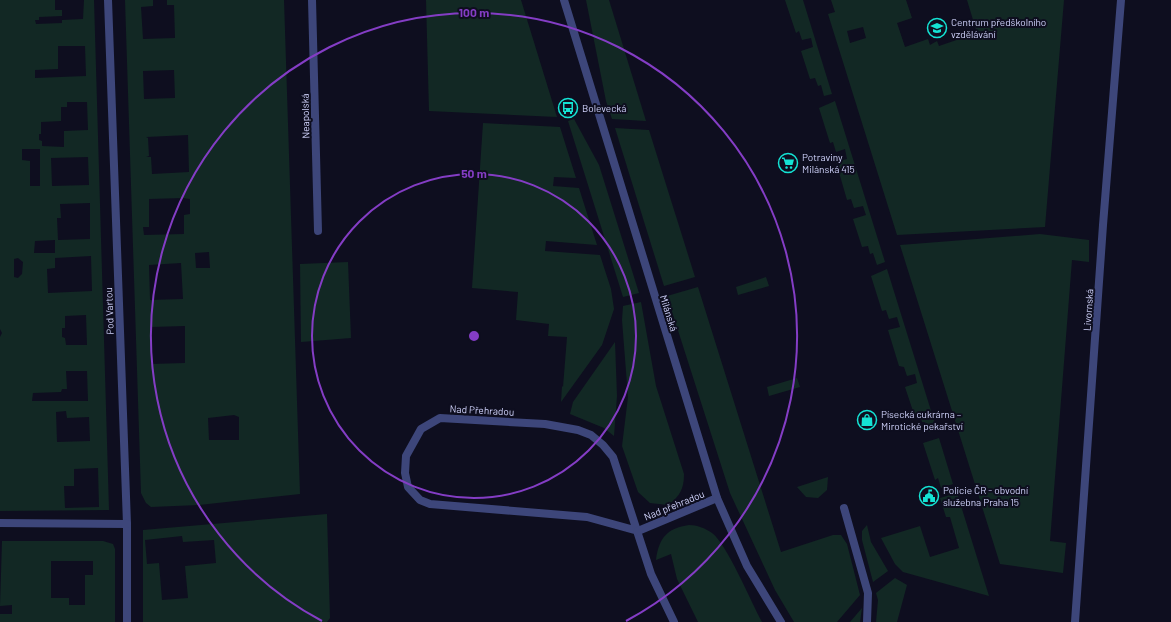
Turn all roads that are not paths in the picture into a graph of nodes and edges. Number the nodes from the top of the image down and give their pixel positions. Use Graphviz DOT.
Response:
graph roads {
  1 [pos="108,0"];
  2 [pos="312,0"];
  3 [pos="564,0"];
  4 [pos="1121,0"];
  5 [pos="318,231"];
  6 [pos="717,498"];
  7 [pos="844,508"];
  8 [pos="0,523"];
  9 [pos="127,524"];
  10 [pos="638,531"];
  11 [pos="127,622"];
  12 [pos="674,622"];
  13 [pos="780,622"];
  14 [pos="867,622"];
  15 [pos="1075,622"];
  1 -- 9 [label="street, Pod Vartou"];
  2 -- 5 [label="street, Neapolská"];
  3 -- 6 [label="street, Milánská"];
  4 -- 15 [label="street, Livornská"];
  6 -- 10 [label="street, Nad přehradou"];
  6 -- 13 [label="street, Milánská"];
  7 -- 14 [label="street"];
  8 -- 9 [label="street"];
  9 -- 11 [label="street, Pod Vartou"];
  10 -- 10 [label="street, Nad Přehradou"];
  10 -- 12 [label="street, Nad Přehradou"];
}
